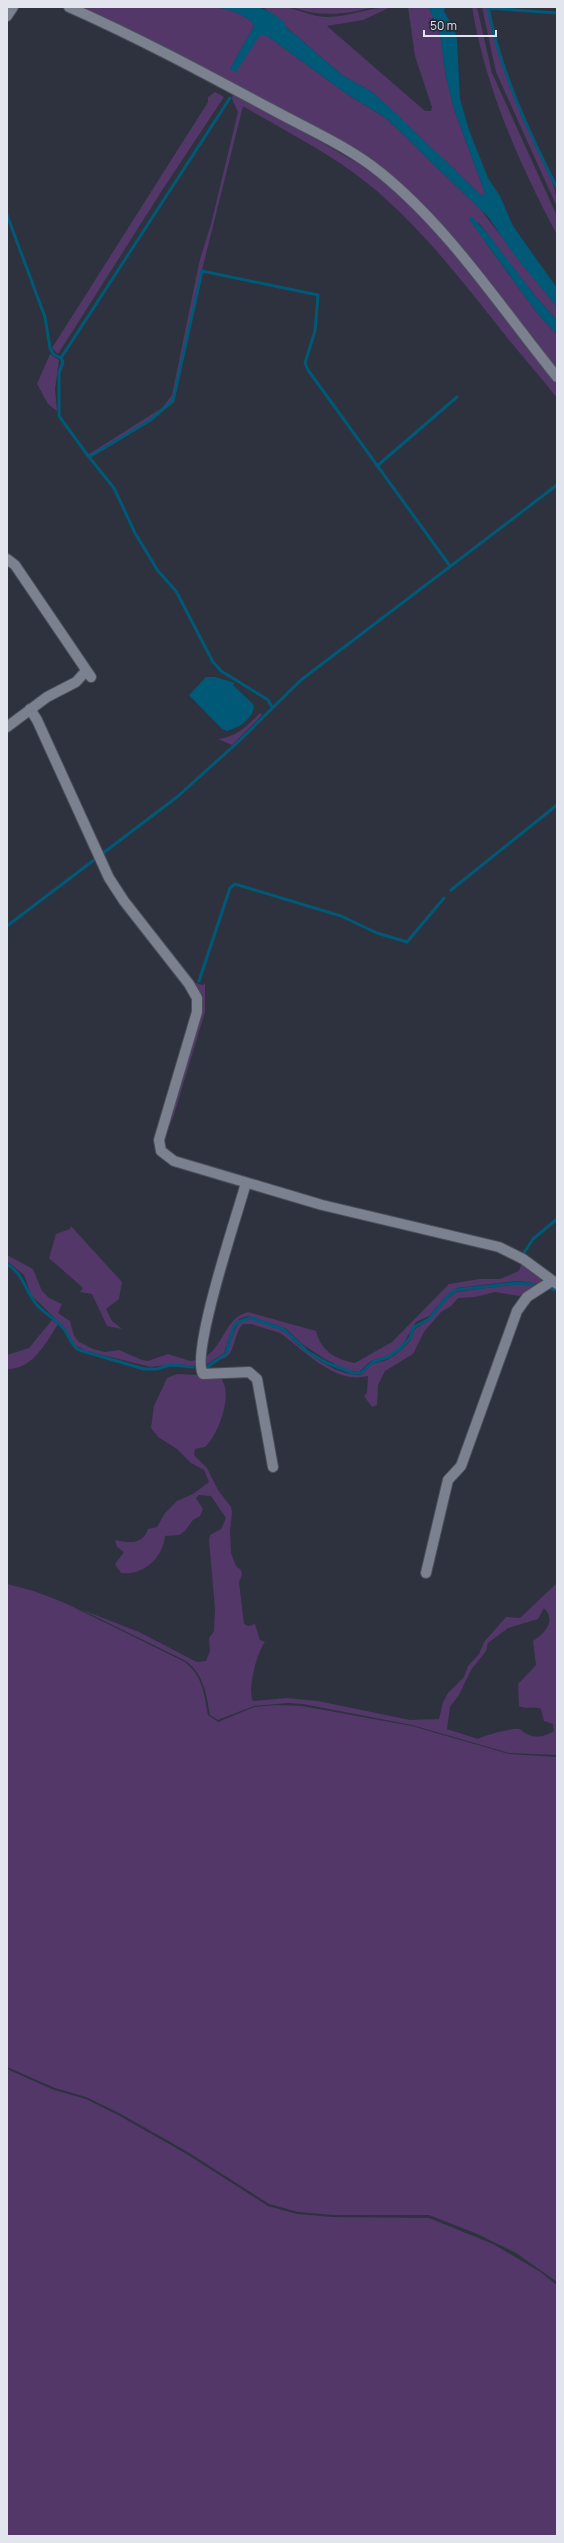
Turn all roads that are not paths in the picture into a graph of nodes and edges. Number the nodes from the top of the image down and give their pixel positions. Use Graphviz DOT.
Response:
graph roads {
  1 [pos="13,7"];
  2 [pos="69,7"];
  3 [pos="7,16"];
  4 [pos="557,377"];
  5 [pos="7,559"];
  6 [pos="30,709"];
  7 [pos="7,727"];
  8 [pos="246,1183"];
  9 [pos="555,1283"];
  10 [pos="273,1467"];
  11 [pos="426,1573"];
  1 -- 3 [label="street"];
  2 -- 4 [label="street"];
  5 -- 6 [label="street"];
  6 -- 7 [label="street"];
  6 -- 8 [label="street"];
  8 -- 9 [label="street"];
  8 -- 10 [label="street"];
  9 -- 11 [label="street"];
}
